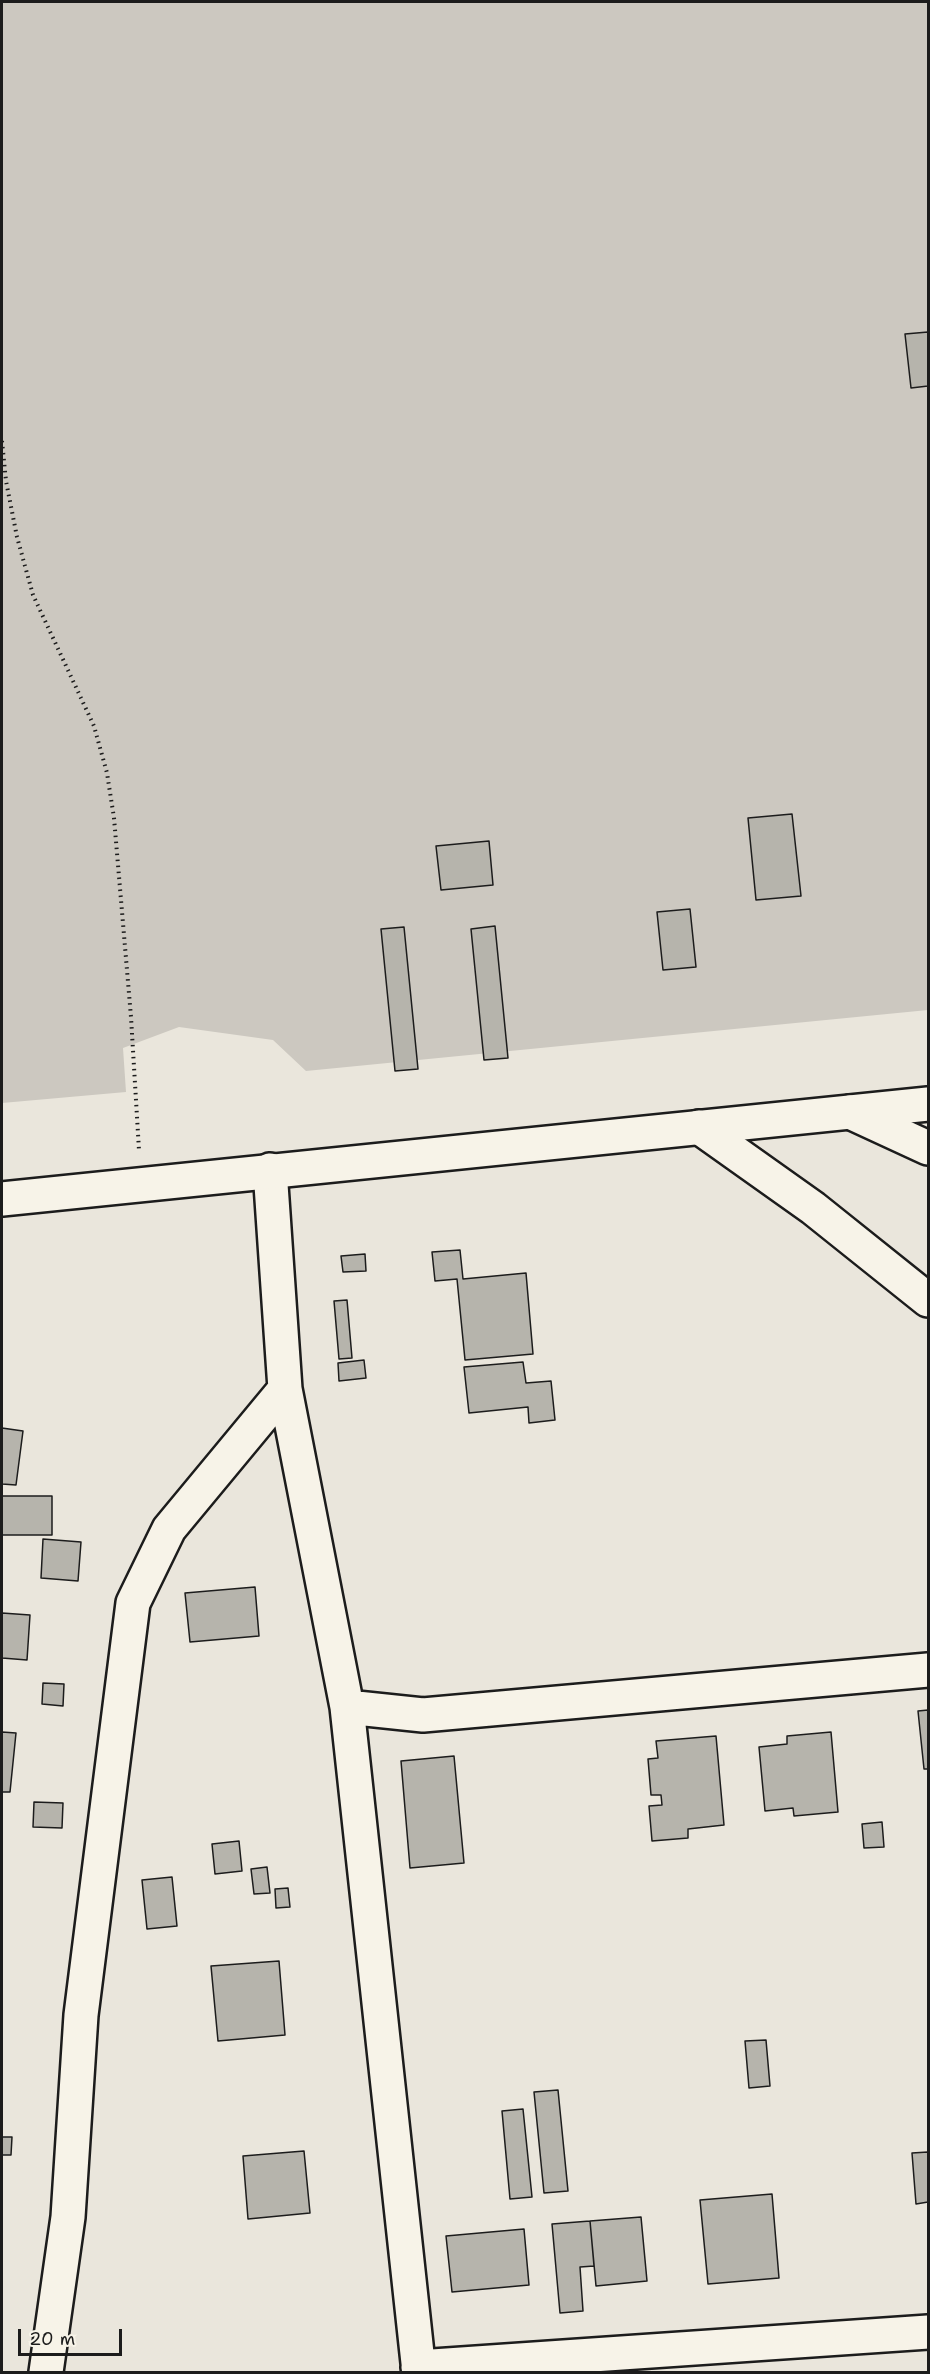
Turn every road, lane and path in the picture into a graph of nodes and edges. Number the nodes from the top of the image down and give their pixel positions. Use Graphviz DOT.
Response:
graph roads {
  1 [pos="2,441"];
  2 [pos="928,1104"];
  3 [pos="850,1112"];
  4 [pos="699,1127"];
  5 [pos="928,1148"];
  6 [pos="270,1170"];
  7 [pos="142,1184"];
  8 [pos="2,1199"];
  9 [pos="928,1300"];
  10 [pos="285,1389"];
  11 [pos="928,1670"];
  12 [pos="347,1707"];
  13 [pos="928,2332"];
  14 [pos="418,2370"];
  15 [pos="46,2373"];
  1 -- 7 [label="path"];
  2 -- 3 [label="street"];
  3 -- 4 [label="street"];
  3 -- 5 [label="street"];
  4 -- 6 [label="street"];
  4 -- 9 [label="street"];
  6 -- 7 [label="street"];
  6 -- 10 [label="street"];
  7 -- 8 [label="street"];
  10 -- 12 [label="street"];
  10 -- 15 [label="street"];
  11 -- 12 [label="street"];
  12 -- 14 [label="street"];
  13 -- 14 [label="street"];
}
